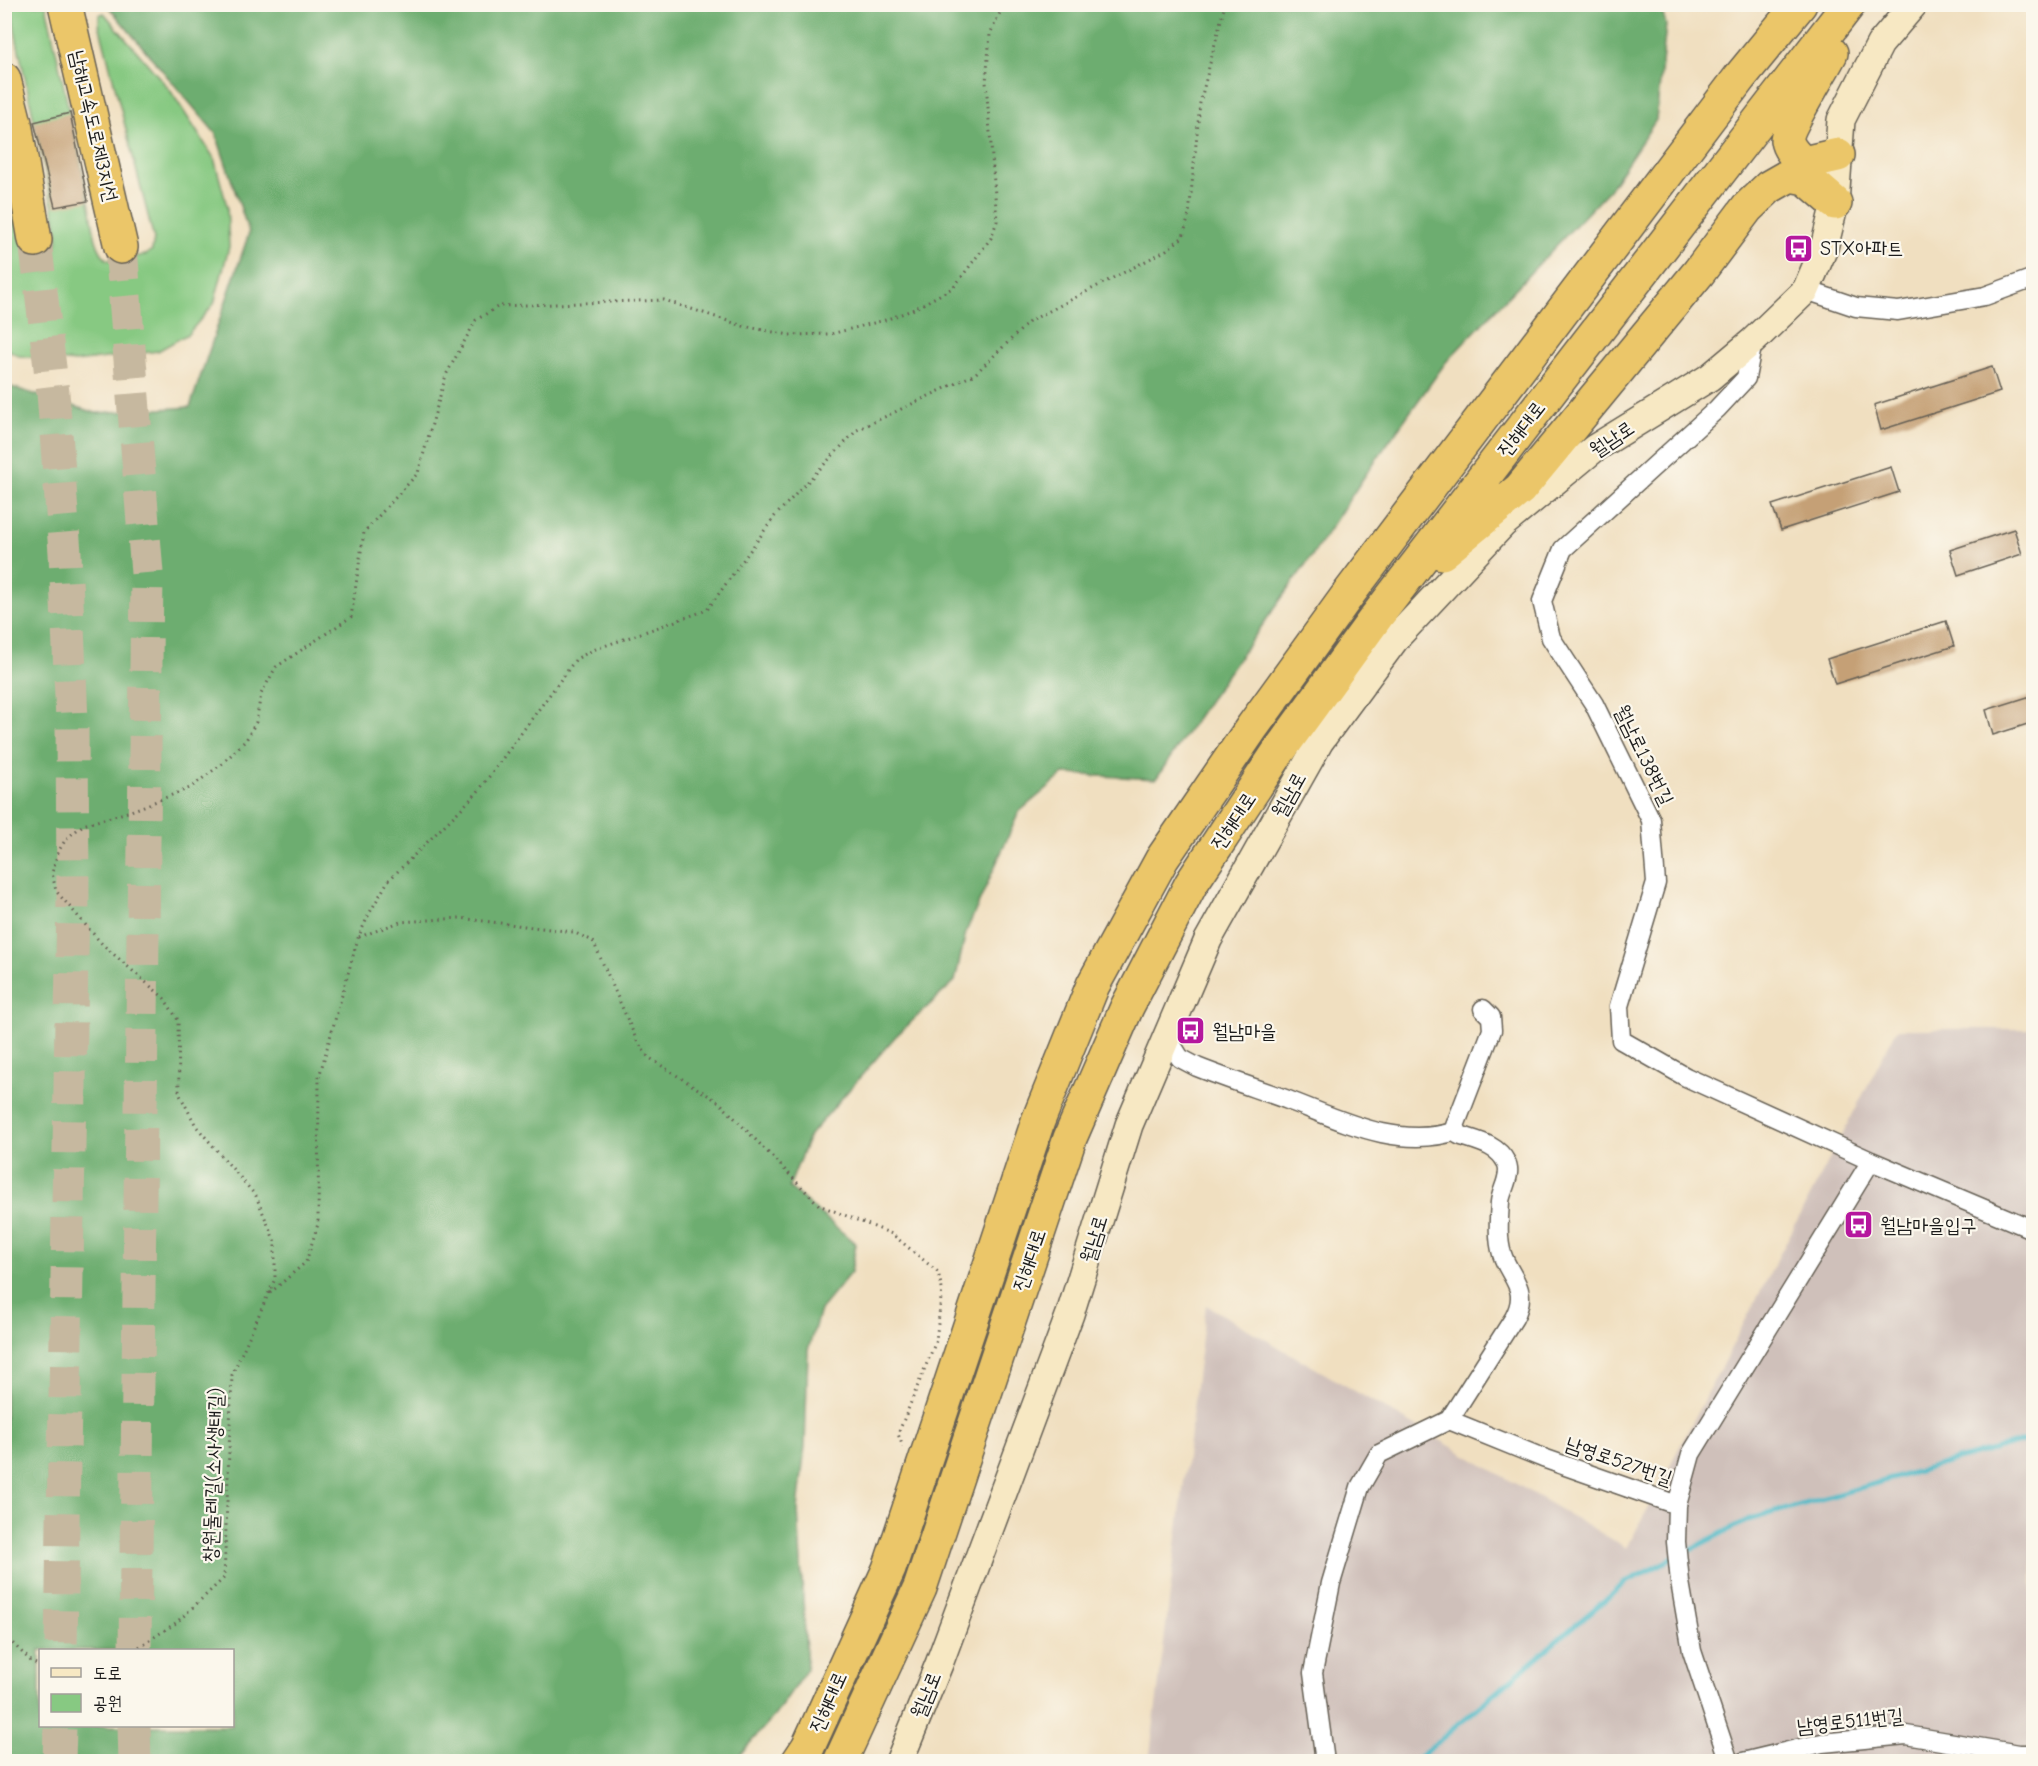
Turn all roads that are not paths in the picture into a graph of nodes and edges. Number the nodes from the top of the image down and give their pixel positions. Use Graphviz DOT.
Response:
graph roads {
  1 [pos="65,4"];
  2 [pos="1786,4"];
  3 [pos="1800,4"];
  4 [pos="1849,4"];
  5 [pos="1855,4"];
  6 [pos="1914,4"];
  7 [pos="1740,77"];
  8 [pos="4,79"];
  9 [pos="1838,155"];
  10 [pos="1835,203"];
  11 [pos="35,240"];
  12 [pos="121,248"];
  13 [pos="2034,278"];
  14 [pos="1806,290"];
  15 [pos="1753,341"];
  16 [pos="1396,590"];
  17 [pos="1483,1009"];
  18 [pos="1167,1037"];
  19 [pos="1456,1131"];
  20 [pos="1871,1161"];
  21 [pos="2034,1230"];
  22 [pos="1449,1420"];
  23 [pos="1677,1504"];
  24 [pos="2034,1754"];
  25 [pos="798,1761"];
  26 [pos="840,1761"];
  27 [pos="899,1761"];
  28 [pos="1325,1761"];
  29 [pos="1729,1761"];
  30 [pos="1743,1761"];
  1 -- 12 [label="highway, 남해고속도로제3지선"];
  2 -- 7 [label="highway"];
  3 -- 7 [label="highway, 진해대로"];
  4 -- 16 [label="highway, 진해대로"];
  5 -- 9 [label="highway"];
  6 -- 9 [label="main road, 월남로"];
  7 -- 25 [label="highway, 진해대로"];
  8 -- 11 [label="highway"];
  9 -- 10 [label="main road, 월남로"];
  10 -- 14 [label="main road, 월남로"];
  10 -- 16 [label="highway"];
  13 -- 14 [label="street"];
  14 -- 15 [label="main road, 월남로"];
  15 -- 18 [label="main road, 월남로"];
  15 -- 20 [label="street, 월남로138번길"];
  16 -- 26 [label="highway, 진해대로"];
  17 -- 19 [label="street"];
  18 -- 19 [label="street"];
  18 -- 27 [label="main road, 월남로"];
  19 -- 22 [label="street"];
  20 -- 21 [label="street"];
  20 -- 23 [label="street, 남영로527번길"];
  22 -- 23 [label="street, 남영로527번길"];
  22 -- 28 [label="street"];
  23 -- 29 [label="street"];
  24 -- 30 [label="street, 남영로511번길"];
}
